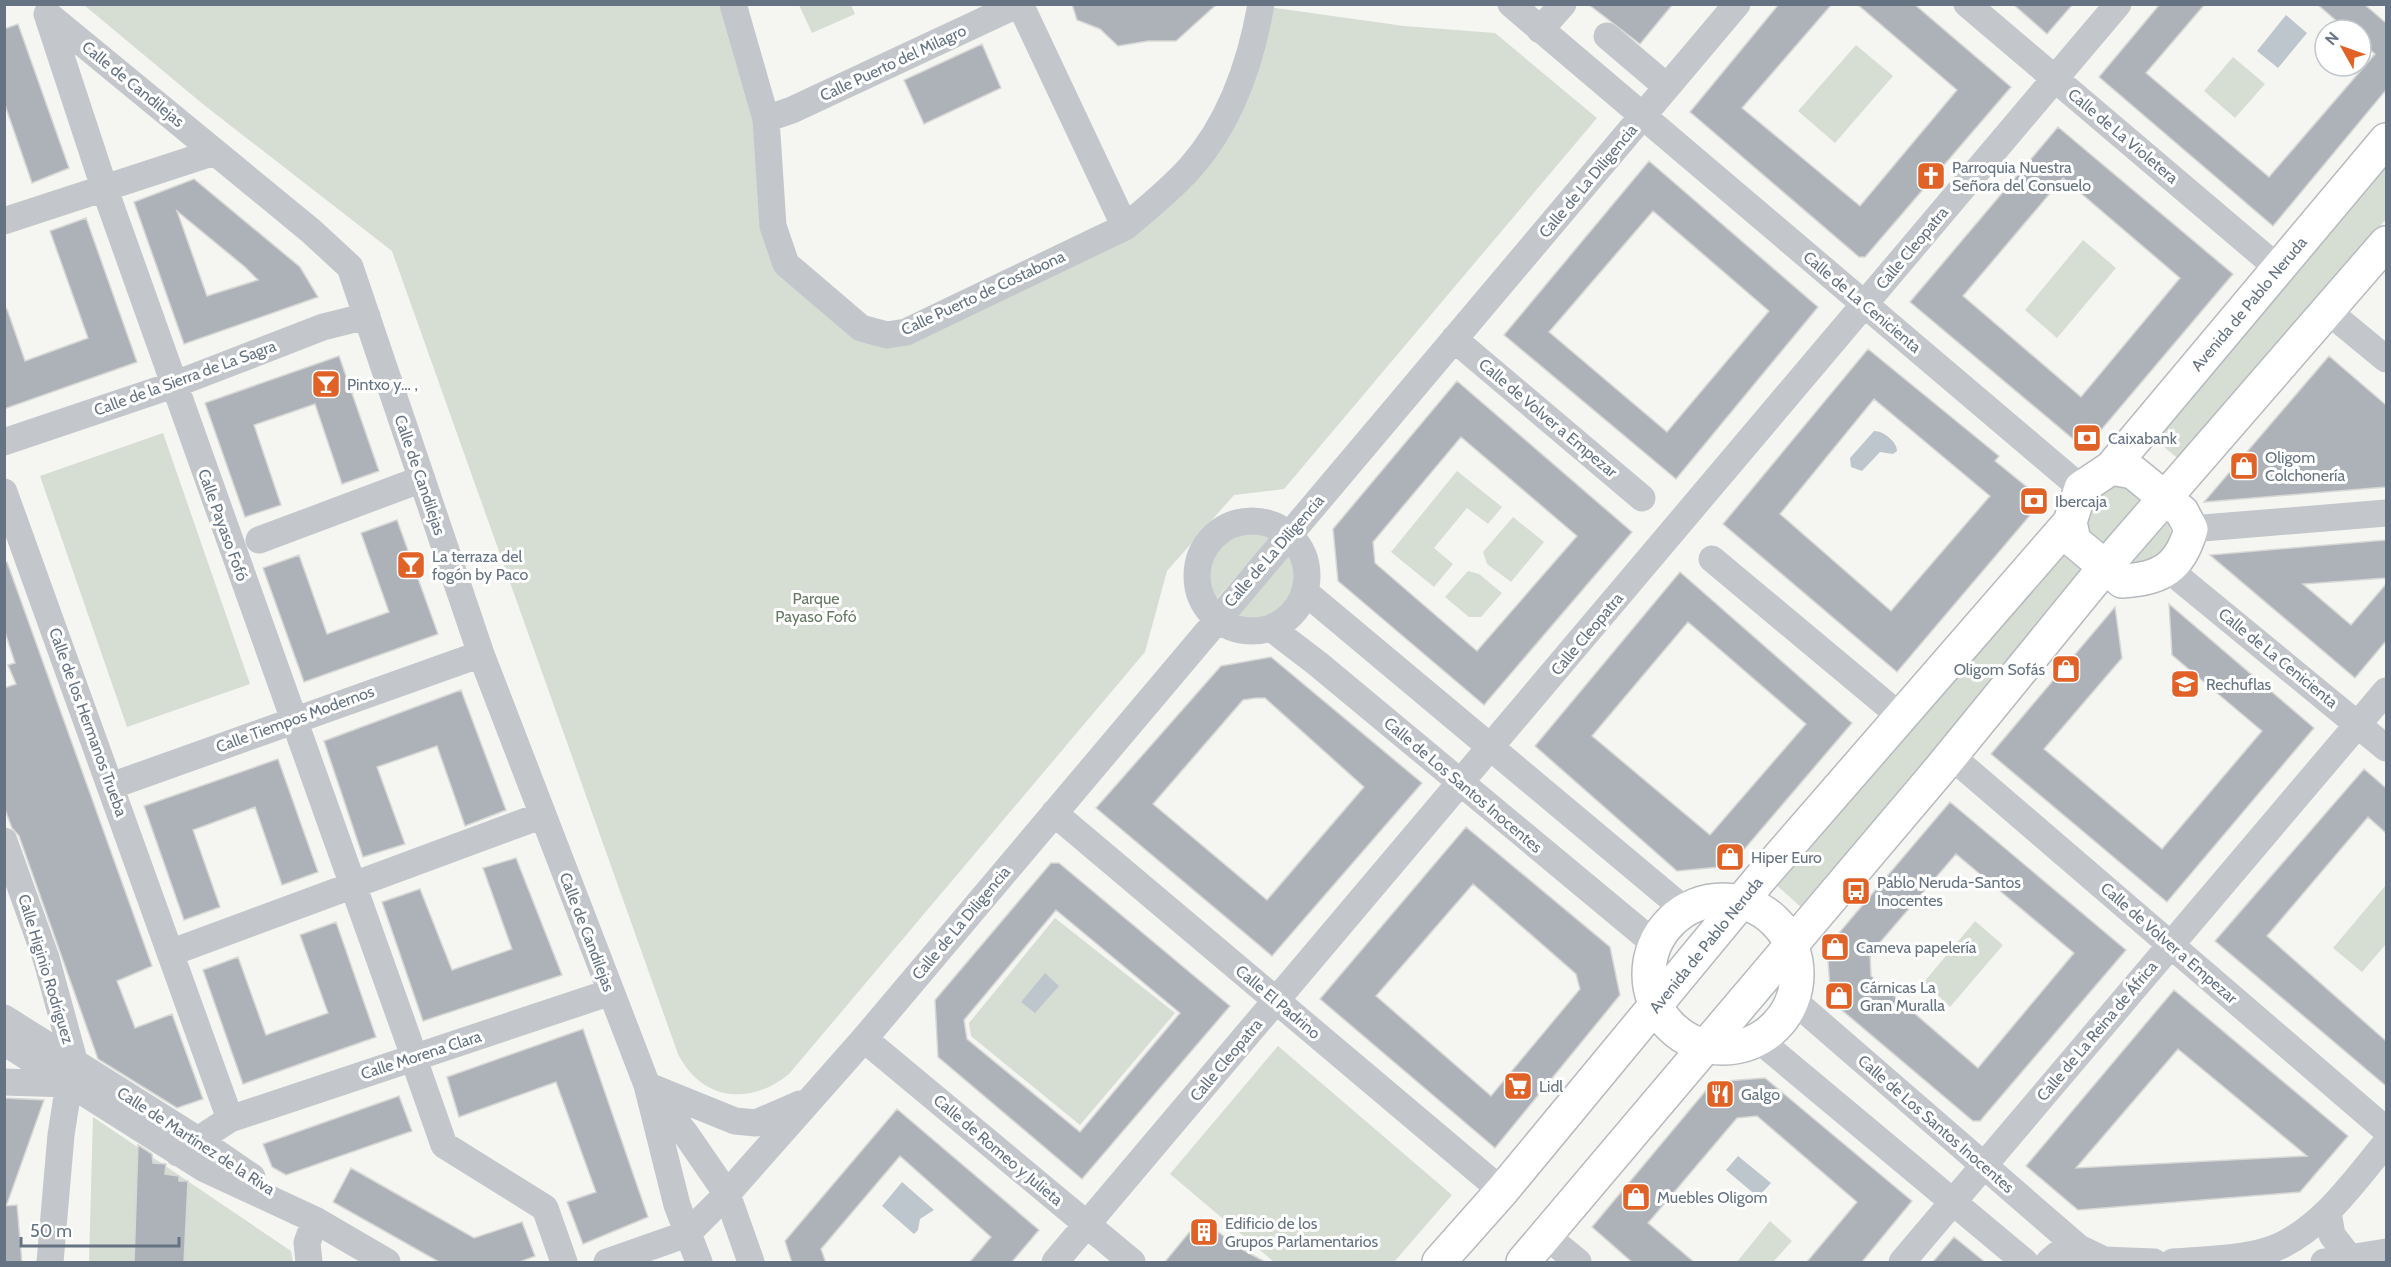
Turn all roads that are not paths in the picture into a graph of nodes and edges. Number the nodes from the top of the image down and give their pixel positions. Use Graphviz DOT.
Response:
graph roads {
  1 [pos="733,4"];
  2 [pos="1019,4"];
  3 [pos="1261,4"];
  4 [pos="1511,4"];
  5 [pos="1563,4"];
  6 [pos="1737,4"];
  7 [pos="1967,4"];
  8 [pos="2118,4"];
  9 [pos="46,9"];
  10 [pos="1540,30"];
  11 [pos="1607,36"];
  12 [pos="2055,79"];
  13 [pos="1667,87"];
  14 [pos="1642,117"];
  15 [pos="766,119"];
  16 [pos="2386,140"];
  17 [pos="215,153"];
  18 [pos="104,187"];
  19 [pos="4,221"];
  20 [pos="1125,227"];
  21 [pos="2386,243"];
  22 [pos="2279,269"];
  23 [pos="1865,304"];
  24 [pos="2329,312"];
  25 [pos="367,316"];
  26 [pos="1454,339"];
  27 [pos="2386,359"];
  28 [pos="173,385"];
  29 [pos="4,442"];
  30 [pos="2111,468"];
  31 [pos="422,479"];
  32 [pos="2080,488"];
  33 [pos="4,492"];
  34 [pos="1642,498"];
  35 [pos="2166,499"];
  36 [pos="2386,513"];
  37 [pos="2070,522"];
  38 [pos="2191,529"];
  39 [pos="1289,535"];
  40 [pos="259,540"];
  41 [pos="1712,559"];
  42 [pos="2105,567"];
  43 [pos="2168,569"];
  44 [pos="1305,592"];
  45 [pos="1216,619"];
  46 [pos="1271,628"];
  47 [pos="481,654"];
  48 [pos="2386,691"];
  49 [pos="1900,716"];
  50 [pos="293,719"];
  51 [pos="2358,724"];
  52 [pos="1490,747"];
  53 [pos="2386,748"];
  54 [pos="1951,756"];
  55 [pos="1460,784"];
  56 [pos="111,786"];
  57 [pos="1054,813"];
  58 [pos="543,815"];
  59 [pos="4,841"];
  60 [pos="352,885"];
  61 [pos="1741,901"];
  62 [pos="1685,909"];
  63 [pos="1791,943"];
  64 [pos="1655,944"];
  65 [pos="2171,945"];
  66 [pos="170,953"];
  67 [pos="611,992"];
  68 [pos="1793,1000"];
  69 [pos="1276,1001"];
  70 [pos="1656,1006"];
  71 [pos="8,1028"];
  72 [pos="864,1039"];
  73 [pos="1759,1040"];
  74 [pos="409,1042"];
  75 [pos="1705,1046"];
  76 [pos="418,1071"];
  77 [pos="72,1074"];
  78 [pos="4,1082"];
  79 [pos="647,1085"];
  80 [pos="811,1098"];
  81 [pos="230,1119"];
  82 [pos="2386,1130"];
  83 [pos="2386,1143"];
  84 [pos="188,1147"];
  85 [pos="1983,1165"];
  86 [pos="1502,1191"];
  87 [pos="727,1194"];
  88 [pos="1953,1203"];
  89 [pos="2328,1212"];
  90 [pos="315,1220"];
  91 [pos="1088,1224"];
  92 [pos="687,1234"];
  93 [pos="1545,1235"];
  94 [pos="2079,1248"];
  95 [pos="2386,1252"];
  96 [pos="2336,1260"];
  97 [pos="50,1263"];
  98 [pos="309,1263"];
  99 [pos="387,1263"];
  100 [pos="564,1263"];
  101 [pos="607,1263"];
  102 [pos="699,1263"];
  103 [pos="751,1263"];
  104 [pos="1055,1263"];
  105 [pos="1132,1263"];
  106 [pos="1439,1263"];
  107 [pos="1523,1263"];
  108 [pos="1578,1263"];
  109 [pos="1902,1263"];
  110 [pos="2025,1263"];
  111 [pos="2049,1263"];
  112 [pos="2154,1263"];
  113 [pos="2173,1263"];
  1 -- 15 [label="street, Calle Puerto de Costabona"];
  2 -- 15 [label="street, Calle Puerto del Milagro"];
  2 -- 20 [label="street, Calle Puerto del Milagro"];
  3 -- 20 [label="street, Calle Puerto de Costabona"];
  4 -- 10 [label="street, Calle de La Cenicienta"];
  5 -- 10 [label="street"];
  6 -- 13 [label="street, Calle de La Diligencia"];
  7 -- 12 [label="street, Calle de La Violetera"];
  8 -- 12 [label="street, Calle Cleopatra"];
  9 -- 17 [label="street, Calle de Candilejas"];
  9 -- 18 [label="street, Calle Payaso Fofó"];
  10 -- 14 [label="street, Calle de La Cenicienta"];
  11 -- 13 [label="street"];
  12 -- 22 [label="street, Calle de La Violetera"];
  12 -- 23 [label="street, Calle Cleopatra"];
  13 -- 14 [label="street, Calle de La Diligencia"];
  14 -- 23 [label="street, Calle de La Cenicienta"];
  14 -- 26 [label="street, Calle de La Diligencia"];
  15 -- 20 [label="street, Calle Puerto de Costabona"];
  16 -- 22 [label="main road, Avenida de Pablo Neruda"];
  17 -- 18 [label="street"];
  17 -- 25 [label="street, Calle de Candilejas"];
  18 -- 19 [label="street"];
  18 -- 28 [label="street, Calle Payaso Fofó"];
  21 -- 24 [label="main road"];
  22 -- 30 [label="main road, Avenida de Pablo Neruda"];
  23 -- 32 [label="street, Calle de La Cenicienta"];
  23 -- 52 [label="street, Calle Cleopatra"];
  24 -- 27 [label="street"];
  24 -- 35 [label="main road"];
  25 -- 28 [label="street, Calle de la Sierra de La Sagra"];
  25 -- 31 [label="street, Calle de Candilejas"];
  26 -- 34 [label="street, Calle de Volver a Empezar"];
  26 -- 39 [label="street, Calle de La Diligencia"];
  28 -- 29 [label="street, Calle de la Sierra de La Sagra"];
  28 -- 50 [label="street, Calle Payaso Fofó"];
  30 -- 32 [label="main road, Avenida de Pablo Neruda"];
  30 -- 35 [label="main road"];
  31 -- 40 [label="street"];
  31 -- 47 [label="street, Calle de Candilejas"];
  32 -- 37 [label="main road, Avenida de Pablo Neruda"];
  33 -- 56 [label="street, Calle de los Hermanos Trueba"];
  35 -- 38 [label="main road"];
  35 -- 42 [label="main road"];
  36 -- 38 [label="street"];
  37 -- 42 [label="main road"];
  37 -- 49 [label="main road, Avenida de Pablo Neruda"];
  38 -- 43 [label="main road"];
  39 -- 44 [label="street"];
  39 -- 45 [label="street, Calle de La Diligencia"];
  39 -- 45 [label="street"];
  41 -- 49 [label="street"];
  42 -- 43 [label="main road"];
  42 -- 54 [label="main road"];
  43 -- 51 [label="street, Calle de La Cenicienta"];
  44 -- 46 [label="street"];
  44 -- 52 [label="street"];
  45 -- 46 [label="street"];
  45 -- 57 [label="street, Calle de La Diligencia"];
  46 -- 55 [label="street, Calle de Los Santos Inocentes"];
  47 -- 50 [label="street, Calle Tiempos Modernos"];
  47 -- 58 [label="street, Calle de Candilejas"];
  48 -- 51 [label="street, Calle de La Reina de África"];
  49 -- 61 [label="main road, Avenida de Pablo Neruda"];
  50 -- 56 [label="street, Calle Tiempos Modernos"];
  50 -- 60 [label="street, Calle Payaso Fofó"];
  51 -- 53 [label="street, Calle de La Cenicienta"];
  51 -- 65 [label="street, Calle de La Reina de África"];
  52 -- 55 [label="street, Calle Cleopatra"];
  52 -- 62 [label="street"];
  54 -- 63 [label="main road"];
  54 -- 65 [label="street, Calle de Volver a Empezar"];
  55 -- 64 [label="street, Calle de Los Santos Inocentes"];
  55 -- 69 [label="street, Calle Cleopatra"];
  56 -- 66 [label="street, Calle de los Hermanos Trueba"];
  57 -- 69 [label="street, Calle El Padrino"];
  57 -- 72 [label="street, Calle de La Diligencia"];
  58 -- 60 [label="street"];
  58 -- 67 [label="street, Calle de Candilejas"];
  59 -- 77 [label="street, Calle Higinio Rodríguez"];
  60 -- 66 [label="street"];
  60 -- 74 [label="street, Calle Payaso Fofó"];
  61 -- 62 [label="main road"];
  61 -- 63 [label="main road"];
  61 -- 70 [label="main road, Avenida de Pablo Neruda"];
  62 -- 64 [label="main road"];
  63 -- 68 [label="main road"];
  63 -- 75 [label="main road"];
  64 -- 70 [label="main road"];
  65 -- 82 [label="street, Calle de Volver a Empezar"];
  65 -- 85 [label="street, Calle de La Reina de África"];
  66 -- 81 [label="street, Calle de los Hermanos Trueba"];
  67 -- 79 [label="street, Calle de Candilejas"];
  67 -- 81 [label="street, Calle Morena Clara"];
  68 -- 73 [label="main road"];
  68 -- 85 [label="street, Calle de Los Santos Inocentes"];
  69 -- 86 [label="street, Calle El Padrino"];
  69 -- 91 [label="street, Calle Cleopatra"];
  70 -- 75 [label="main road"];
  70 -- 86 [label="main road, Avenida de Pablo Neruda"];
  71 -- 77 [label="street, Calle de Martínez de la Riva"];
  72 -- 80 [label="street, Calle de La Diligencia"];
  72 -- 91 [label="street, Calle de Romeo y Julieta"];
  73 -- 75 [label="main road"];
  73 -- 88 [label="street"];
  75 -- 93 [label="main road"];
  76 -- 100 [label="street"];
  77 -- 78 [label="street"];
  77 -- 84 [label="street, Calle de Martínez de la Riva"];
  77 -- 84 [label="street, Calle de Martínez de la Riva"];
  77 -- 97 [label="street"];
  79 -- 80 [label="street, Calle de La Diligencia"];
  79 -- 87 [label="street, Calle de Candilejas"];
  79 -- 92 [label="street, Calle de Candilejas"];
  80 -- 87 [label="street, Calle de La Diligencia"];
  81 -- 84 [label="street, Calle Morena Clara"];
  83 -- 89 [label="street"];
  84 -- 90 [label="street, Calle de Martínez de la Riva"];
  85 -- 88 [label="street, Calle de La Reina de África"];
  85 -- 94 [label="street, Calle de Los Santos Inocentes"];
  86 -- 106 [label="main road, Avenida de Pablo Neruda"];
  87 -- 92 [label="street, Calle de La Diligencia"];
  87 -- 103 [label="street, Calle de Candilejas"];
  88 -- 109 [label="street, Calle de La Reina de África"];
  88 -- 110 [label="street"];
  89 -- 96 [label="street"];
  89 -- 113 [label="street"];
  90 -- 98 [label="street"];
  90 -- 99 [label="street, Calle de Martínez de la Riva"];
  91 -- 104 [label="street, Calle Cleopatra"];
  91 -- 105 [label="street, Calle de Romeo y Julieta"];
  92 -- 101 [label="street, Calle de La Diligencia"];
  92 -- 102 [label="street, Calle de Candilejas"];
  93 -- 107 [label="main road"];
  93 -- 108 [label="street"];
  94 -- 111 [label="street"];
  94 -- 112 [label="street, Calle de Los Santos Inocentes"];
  95 -- 96 [label="street"];
}
